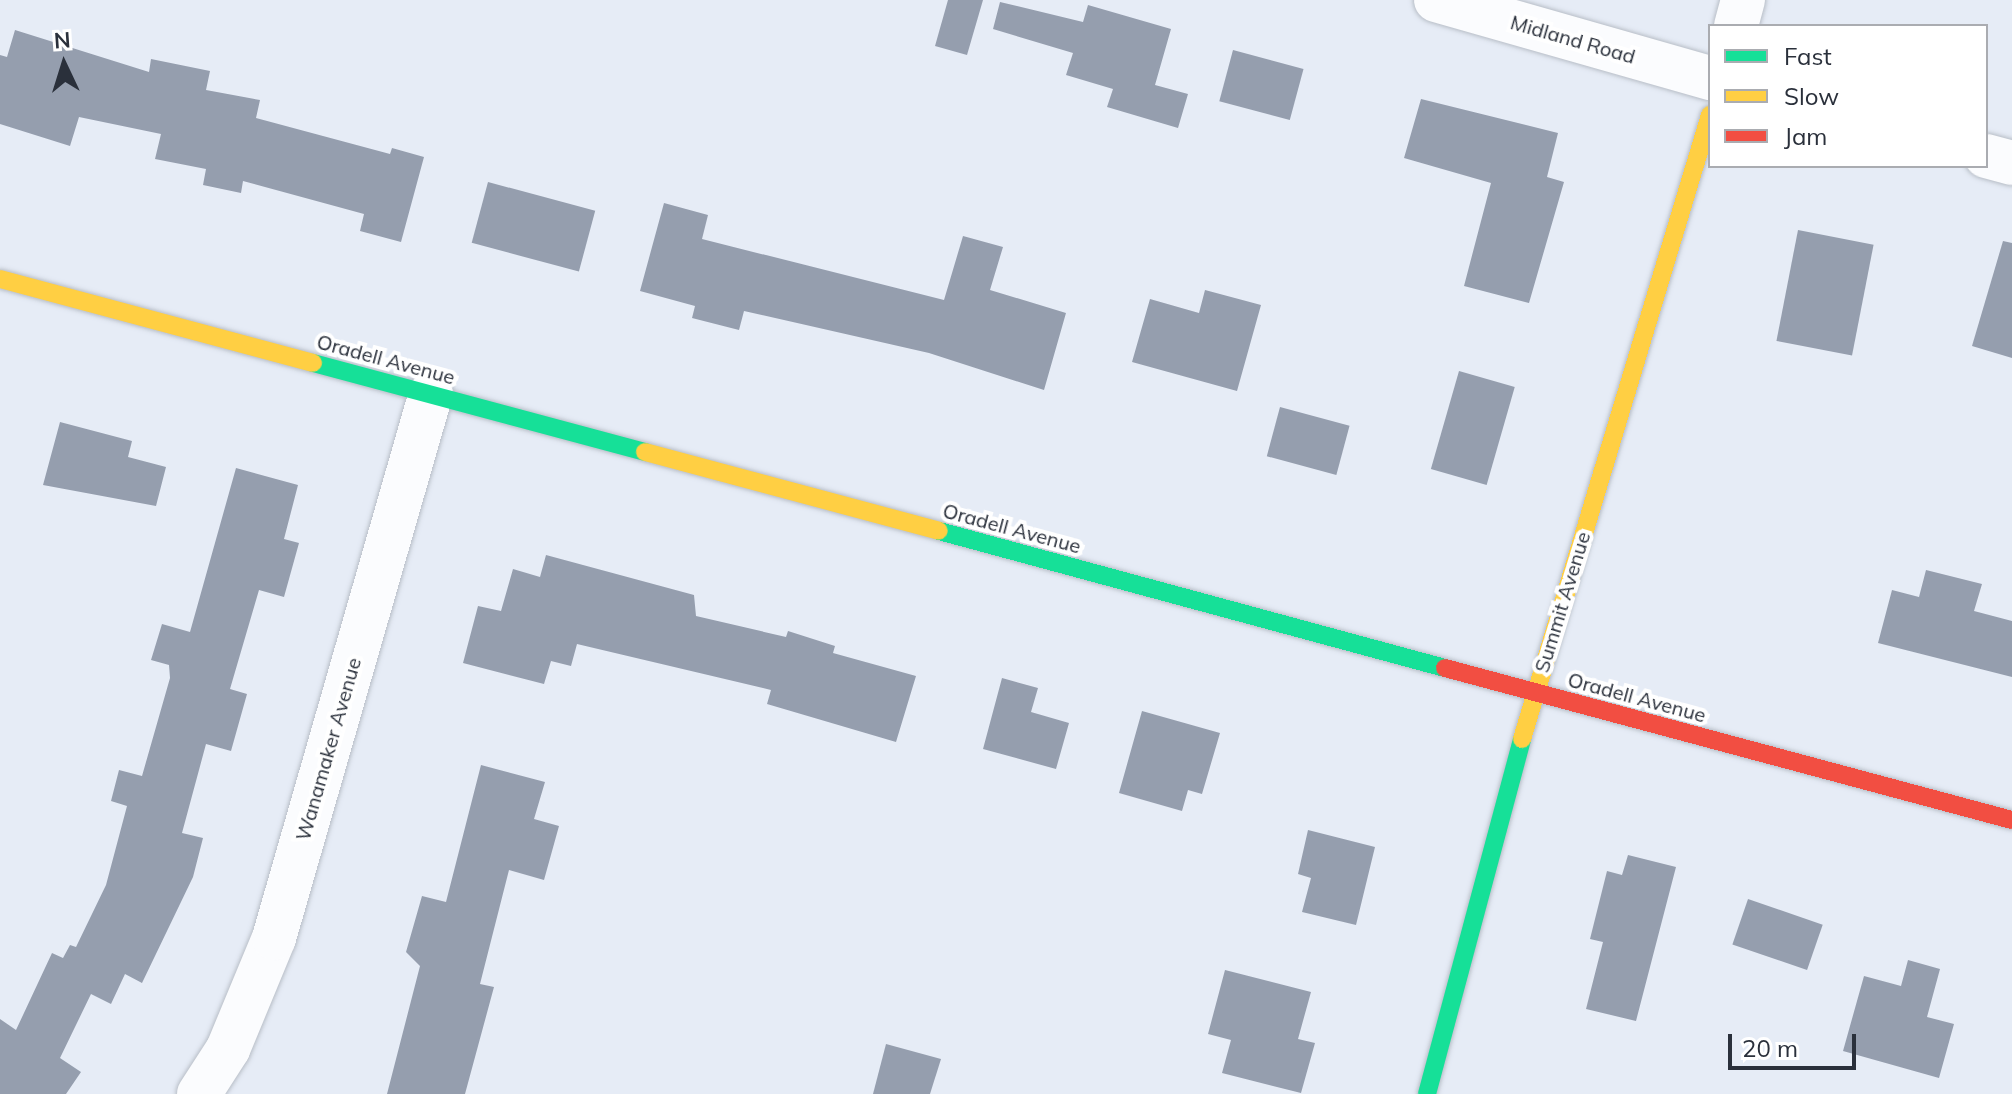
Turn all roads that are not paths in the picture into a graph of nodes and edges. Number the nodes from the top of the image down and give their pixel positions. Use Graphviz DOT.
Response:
graph roads {
  1 [pos="1436,0"];
  2 [pos="1743,0"];
  3 [pos="1737,24"];
  4 [pos="1708,77"];
  5 [pos="1708,122"];
  6 [pos="1988,157"];
  7 [pos="2012,163"];
  8 [pos="0,279"];
  9 [pos="431,393"];
  10 [pos="1534,692"];
  11 [pos="2012,820"];
  12 [pos="199,1094"];
  13 [pos="1427,1094"];
  1 -- 4 [label="street, Midland Road"];
  2 -- 3 [label="street"];
  5 -- 10 [label="main road, Summit Avenue"];
  6 -- 7 [label="street"];
  8 -- 9 [label="main road, Oradell Avenue"];
  9 -- 10 [label="main road, Oradell Avenue"];
  9 -- 12 [label="street, Wanamaker Avenue"];
  10 -- 11 [label="main road, Oradell Avenue"];
  10 -- 13 [label="main road, Summit Avenue"];
}
